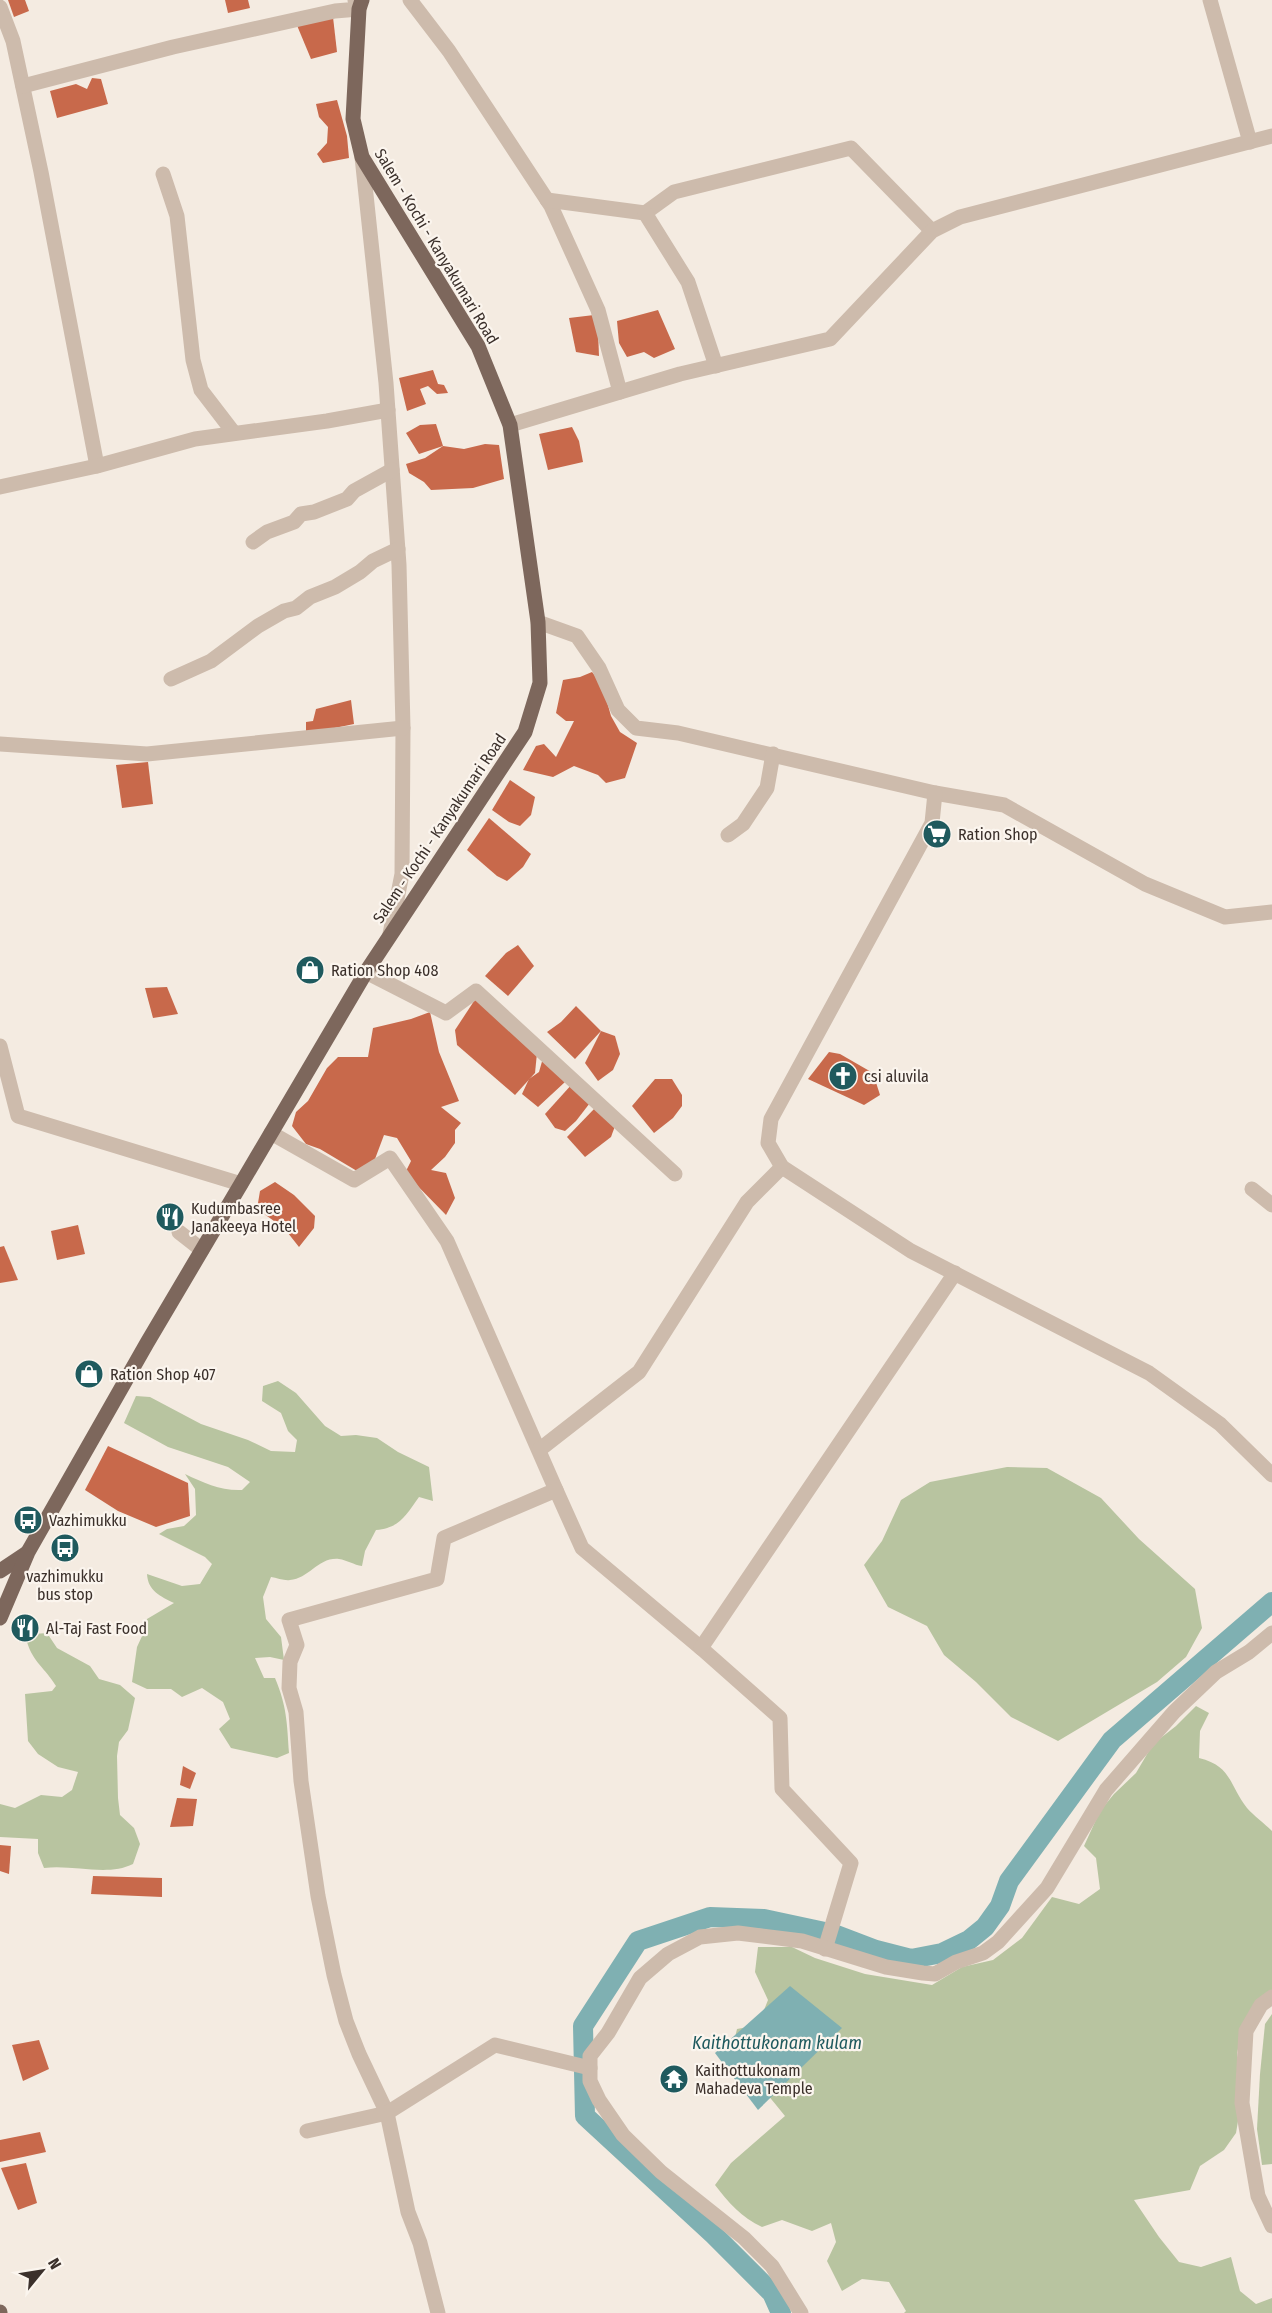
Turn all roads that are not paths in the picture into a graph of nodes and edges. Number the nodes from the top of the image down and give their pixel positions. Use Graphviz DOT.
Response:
graph roads {
  1 [pos="410,0"];
  2 [pos="1210,0"];
  3 [pos="358,3"];
  4 [pos="0,7"];
  5 [pos="23,86"];
  6 [pos="1272,136"];
  7 [pos="1250,142"];
  8 [pos="362,157"];
  9 [pos="163,174"];
  10 [pos="547,200"];
  11 [pos="645,213"];
  12 [pos="932,231"];
  13 [pos="716,366"];
  14 [pos="621,392"];
  15 [pos="388,410"];
  16 [pos="510,425"];
  17 [pos="234,433"];
  18 [pos="97,465"];
  19 [pos="392,470"];
  20 [pos="0,487"];
  21 [pos="253,542"];
  22 [pos="398,549"];
  23 [pos="538,622"];
  24 [pos="171,679"];
  25 [pos="403,728"];
  26 [pos="0,744"];
  27 [pos="772,754"];
  28 [pos="935,793"];
  29 [pos="728,835"];
  30 [pos="1272,912"];
  31 [pos="390,934"];
  32 [pos="366,972"];
  33 [pos="0,1046"];
  34 [pos="271,1133"];
  35 [pos="782,1167"];
  36 [pos="675,1174"];
  37 [pos="241,1184"];
  38 [pos="1252,1189"];
  39 [pos="1272,1204"];
  40 [pos="179,1232"];
  41 [pos="202,1250"];
  42 [pos="955,1273"];
  43 [pos="539,1450"];
  44 [pos="1272,1475"];
  45 [pos="556,1490"];
  46 [pos="28,1552"];
  47 [pos="0,1571"];
  48 [pos="0,1618"];
  49 [pos="1272,1633"];
  50 [pos="701,1648"];
  51 [pos="826,1949"];
  52 [pos="1272,1997"];
  53 [pos="590,2068"];
  54 [pos="387,2113"];
  55 [pos="307,2132"];
  56 [pos="1272,2226"];
  57 [pos="438,2313"];
  58 [pos="801,2313"];
  1 -- 10 [label="street"];
  2 -- 7 [label="street"];
  3 -- 5 [label="street"];
  3 -- 8 [label="main road, Salem - Kochi - Kanyakumari Road"];
  4 -- 5 [label="street"];
  5 -- 18 [label="street"];
  6 -- 7 [label="street"];
  7 -- 12 [label="street"];
  8 -- 15 [label="street"];
  8 -- 16 [label="main road, Salem - Kochi - Kanyakumari Road"];
  9 -- 17 [label="street"];
  10 -- 11 [label="street"];
  10 -- 14 [label="street"];
  11 -- 12 [label="street"];
  11 -- 13 [label="street"];
  12 -- 13 [label="street"];
  13 -- 14 [label="street"];
  14 -- 16 [label="street"];
  15 -- 17 [label="street"];
  15 -- 19 [label="street"];
  16 -- 23 [label="main road, Salem - Kochi - Kanyakumari Road"];
  17 -- 18 [label="street"];
  18 -- 20 [label="street"];
  19 -- 21 [label="street"];
  19 -- 22 [label="street"];
  22 -- 24 [label="street"];
  22 -- 25 [label="street"];
  23 -- 27 [label="street"];
  23 -- 31 [label="main road, Salem - Kochi - Kanyakumari Road"];
  25 -- 26 [label="street"];
  25 -- 31 [label="street"];
  27 -- 28 [label="street"];
  27 -- 29 [label="street"];
  28 -- 30 [label="street"];
  28 -- 35 [label="street"];
  31 -- 32 [label="main road, Salem - Kochi - Kanyakumari Road"];
  32 -- 34 [label="main road, Salem - Kochi - Kanyakumari Road"];
  32 -- 36 [label="street"];
  33 -- 37 [label="street"];
  34 -- 37 [label="main road, Salem - Kochi - Kanyakumari Road"];
  34 -- 43 [label="street"];
  35 -- 42 [label="street"];
  35 -- 43 [label="street"];
  37 -- 41 [label="main road, Salem - Kochi - Kanyakumari Road"];
  38 -- 39 [label="street"];
  40 -- 41 [label="street"];
  41 -- 46 [label="main road, Salem - Kochi - Kanyakumari Road"];
  42 -- 44 [label="street"];
  42 -- 50 [label="street"];
  43 -- 45 [label="street"];
  45 -- 50 [label="street"];
  45 -- 54 [label="street"];
  46 -- 47 [label="main road"];
  46 -- 48 [label="main road, Salem - Kochi - Kanyakumari Road"];
  49 -- 51 [label="street"];
  50 -- 51 [label="street"];
  51 -- 53 [label="street"];
  52 -- 56 [label="street"];
  53 -- 54 [label="street"];
  53 -- 58 [label="street"];
  54 -- 55 [label="street"];
  54 -- 57 [label="street"];
}
